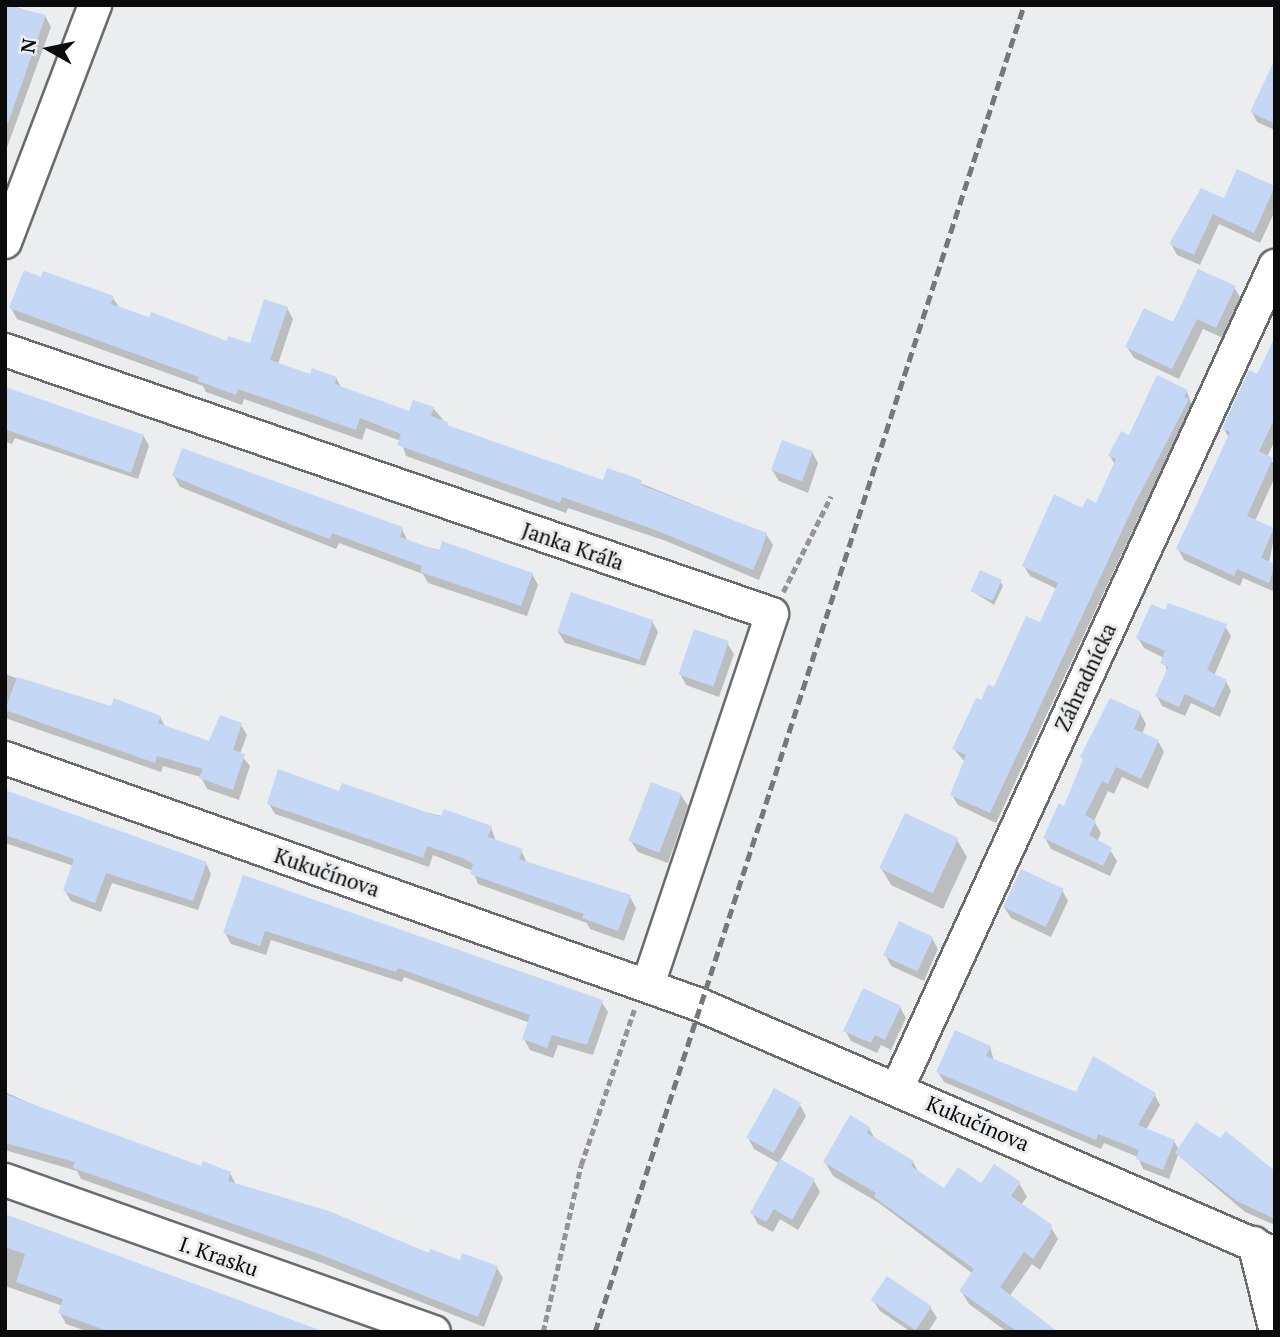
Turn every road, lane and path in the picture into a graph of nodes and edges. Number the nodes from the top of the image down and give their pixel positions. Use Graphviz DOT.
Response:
graph roads {
  1 [pos="96,5"];
  2 [pos="5,242"];
  3 [pos="1275,266"];
  4 [pos="5,350"];
  5 [pos="831,496"];
  6 [pos="772,614"];
  7 [pos="5,758"];
  8 [pos="648,985"];
  9 [pos="897,1089"];
  10 [pos="5,1180"];
  11 [pos="1264,1248"];
  12 [pos="1275,1328"];
  13 [pos="433,1332"];
  14 [pos="543,1332"];
  1 -- 2 [label="street"];
  3 -- 9 [label="street, Záhradnícka"];
  4 -- 6 [label="street, Janka Kráľa"];
  5 -- 6 [label="path"];
  6 -- 8 [label="street"];
  7 -- 8 [label="street, Kukučínova"];
  8 -- 9 [label="street, Kukučínova"];
  8 -- 14 [label="path"];
  9 -- 11 [label="street, Kukučínova"];
  10 -- 13 [label="street, I. Krasku"];
  11 -- 12 [label="street"];
}
